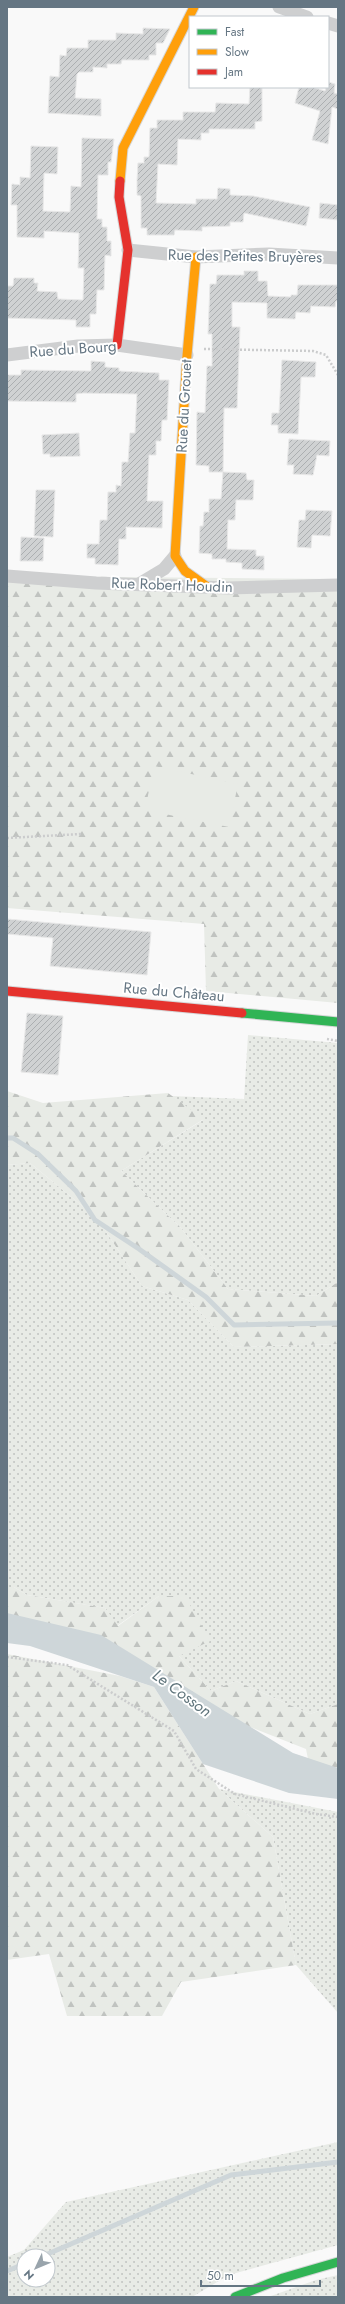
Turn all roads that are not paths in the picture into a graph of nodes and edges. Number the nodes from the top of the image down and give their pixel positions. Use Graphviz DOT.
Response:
graph roads {
  1 [pos="194,7"];
  2 [pos="279,7"];
  3 [pos="189,16"];
  4 [pos="304,16"];
  5 [pos="189,17"];
  6 [pos="128,250"];
  7 [pos="196,257"];
  8 [pos="338,258"];
  9 [pos="117,345"];
  10 [pos="187,352"];
  11 [pos="7,355"];
  12 [pos="175,556"];
  13 [pos="7,576"];
  14 [pos="139,584"];
  15 [pos="338,585"];
  16 [pos="206,586"];
  17 [pos="7,991"];
  18 [pos="338,1022"];
  19 [pos="338,2262"];
  20 [pos="235,2297"];
  1 -- 3 [label="street"];
  2 -- 4 [label="street"];
  5 -- 6 [label="street"];
  6 -- 7 [label="street, Rue des Petites Bruyères"];
  6 -- 9 [label="street"];
  7 -- 8 [label="street, Rue des Petites Bruyères"];
  7 -- 10 [label="street, Rue du Grouet"];
  9 -- 10 [label="street, Rue du Bourg"];
  9 -- 11 [label="street, Rue du Bourg"];
  10 -- 12 [label="street, Rue du Grouet"];
  12 -- 14 [label="street"];
  12 -- 16 [label="street"];
  13 -- 14 [label="street, Rue Robert Houdin"];
  14 -- 16 [label="street, Rue Robert Houdin"];
  15 -- 16 [label="street, Rue Robert Houdin"];
  17 -- 18 [label="street, Rue du Château"];
  19 -- 20 [label="street"];
}
